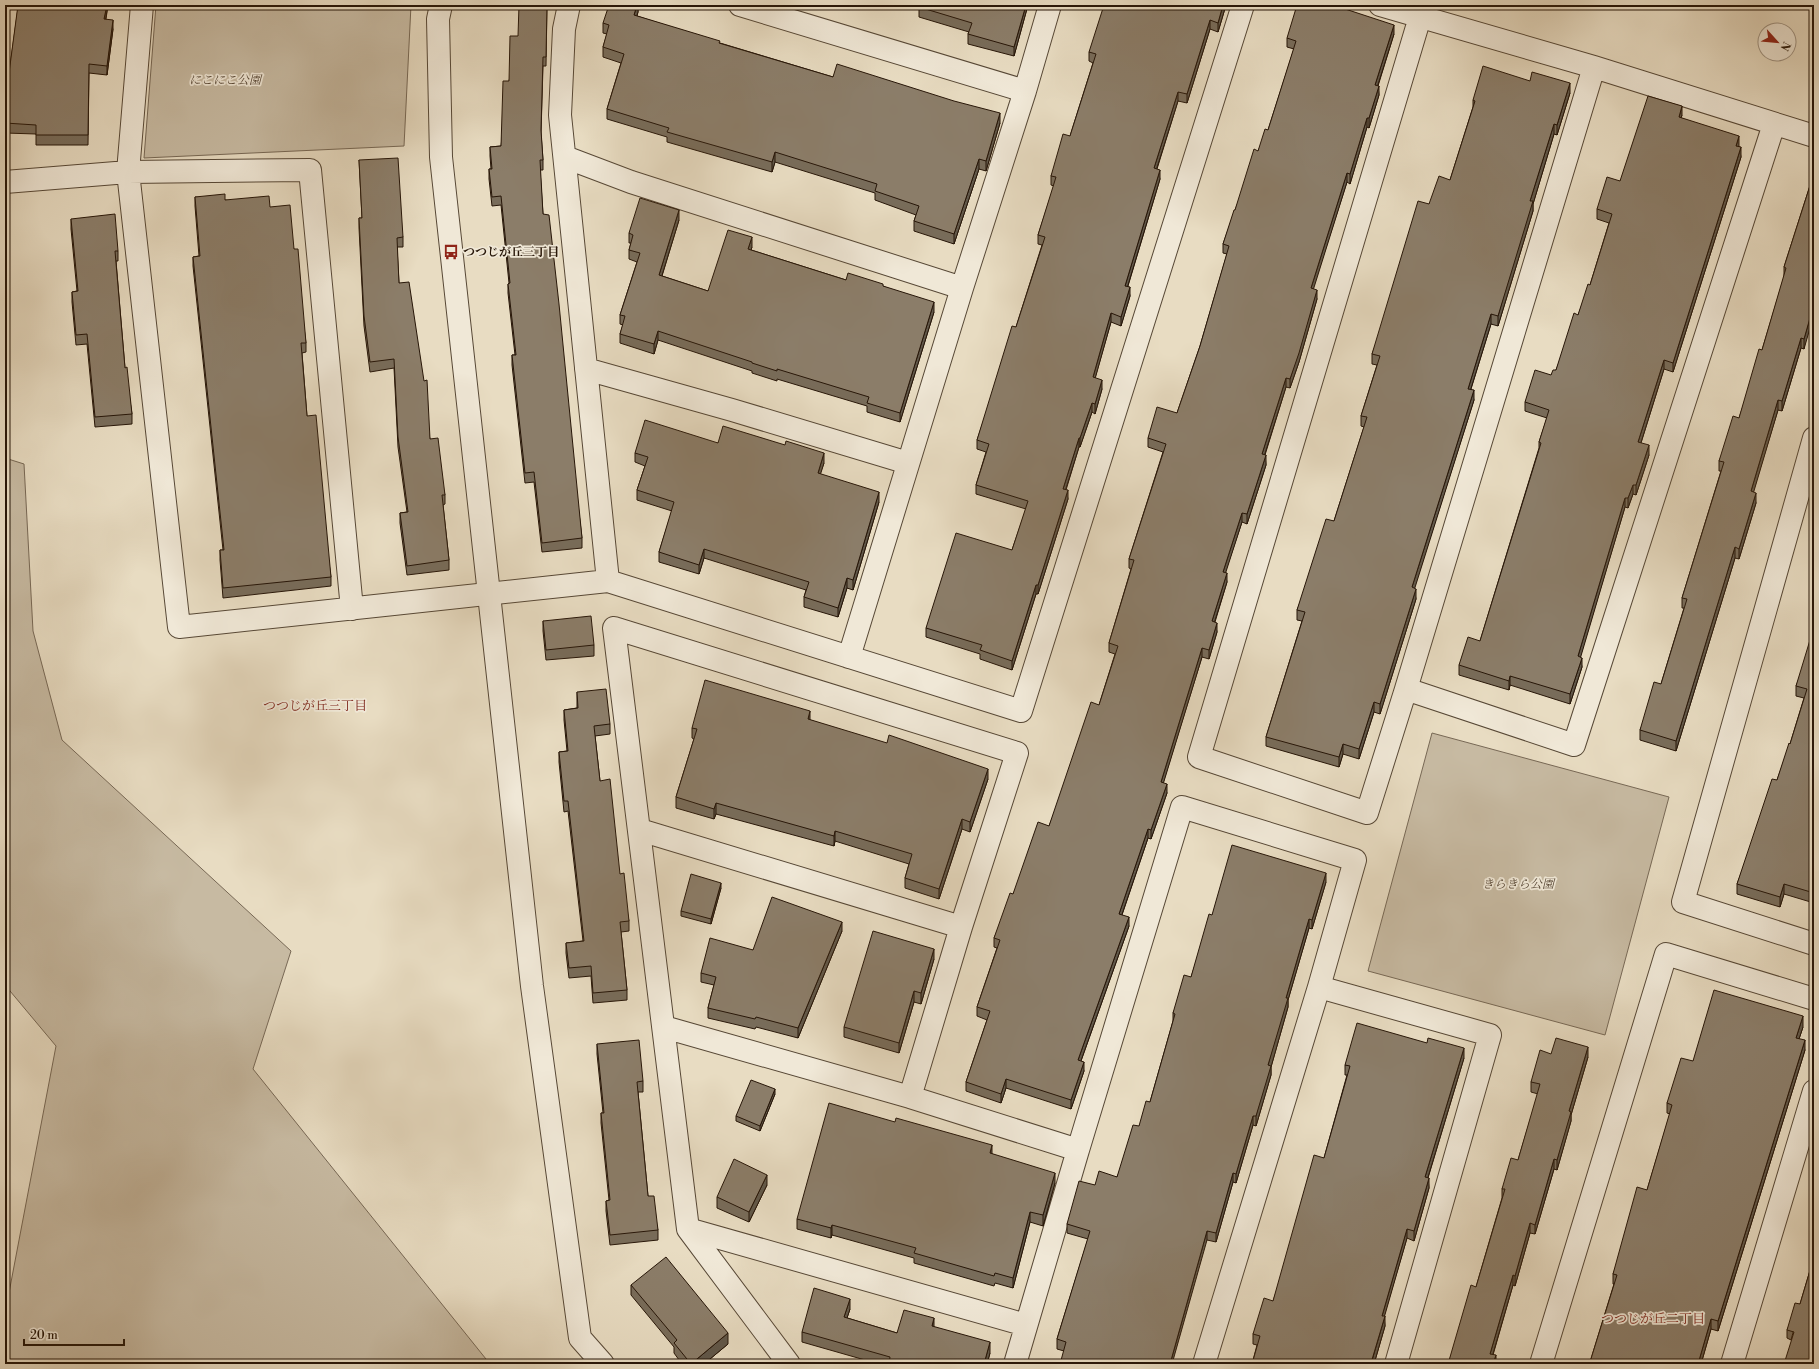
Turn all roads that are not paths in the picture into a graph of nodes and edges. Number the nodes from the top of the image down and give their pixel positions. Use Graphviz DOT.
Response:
graph roads {
  1 [pos="142,5"];
  2 [pos="441,5"];
  3 [pos="569,5"];
  4 [pos="740,5"];
  5 [pos="1050,5"];
  6 [pos="1243,5"];
  7 [pos="1380,5"];
  8 [pos="1420,17"];
  9 [pos="1594,67"];
  10 [pos="1025,91"];
  11 [pos="1774,124"];
  12 [pos="1814,136"];
  13 [pos="565,157"];
  14 [pos="128,172"];
  15 [pos="5,182"];
  16 [pos="962,288"];
  17 [pos="586,369"];
  18 [pos="1814,438"];
  19 [pos="908,463"];
  20 [pos="608,581"];
  21 [pos="488,594"];
  22 [pos="352,609"];
  23 [pos="849,657"];
  24 [pos="1406,689"];
  25 [pos="640,830"];
  26 [pos="961,927"];
  27 [pos="1814,944"];
  28 [pos="1319,987"];
  29 [pos="1814,999"];
  30 [pos="664,1027"];
  31 [pos="1814,1091"];
  32 [pos="910,1096"];
  33 [pos="1078,1150"];
  34 [pos="688,1229"];
  35 [pos="1026,1325"];
  36 [pos="603,1364"];
  37 [pos="789,1364"];
  38 [pos="1015,1364"];
  39 [pos="1204,1364"];
  40 [pos="1396,1364"];
  41 [pos="1541,1364"];
  42 [pos="1732,1364"];
  1 -- 14 [label="street"];
  2 -- 21 [label="street"];
  3 -- 13 [label="street"];
  4 -- 10 [label="street"];
  5 -- 10 [label="street"];
  6 -- 23 [label="street"];
  7 -- 8 [label="street"];
  8 -- 9 [label="street"];
  8 -- 24 [label="street"];
  9 -- 11 [label="street"];
  9 -- 24 [label="street"];
  10 -- 16 [label="street"];
  11 -- 12 [label="street"];
  11 -- 24 [label="street"];
  13 -- 16 [label="street"];
  13 -- 17 [label="street"];
  14 -- 15 [label="street"];
  14 -- 22 [label="street"];
  14 -- 22 [label="street"];
  16 -- 19 [label="street"];
  17 -- 19 [label="street"];
  17 -- 20 [label="street"];
  18 -- 27 [label="street"];
  19 -- 23 [label="street"];
  20 -- 21 [label="street"];
  20 -- 23 [label="street"];
  21 -- 22 [label="street"];
  21 -- 36 [label="street"];
  25 -- 26 [label="street"];
  25 -- 26 [label="street"];
  25 -- 30 [label="street"];
  26 -- 32 [label="street"];
  28 -- 33 [label="street"];
  28 -- 39 [label="street"];
  28 -- 40 [label="street"];
  29 -- 41 [label="street"];
  30 -- 32 [label="street"];
  30 -- 34 [label="street"];
  31 -- 42 [label="street"];
  32 -- 33 [label="street"];
  33 -- 35 [label="street"];
  34 -- 35 [label="street"];
  34 -- 37 [label="street"];
  35 -- 38 [label="street"];
}
